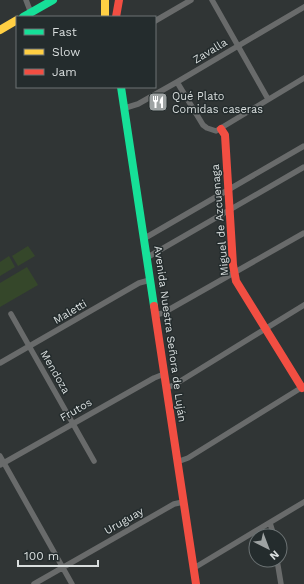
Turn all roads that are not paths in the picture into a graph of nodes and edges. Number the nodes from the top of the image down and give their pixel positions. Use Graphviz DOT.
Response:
graph roads {
  1 [pos="26,0"];
  2 [pos="53,0"];
  3 [pos="105,0"];
  4 [pos="119,0"];
  5 [pos="191,0"];
  6 [pos="212,0"];
  7 [pos="304,7"];
  8 [pos="31,13"];
  9 [pos="25,16"];
  10 [pos="105,16"];
  11 [pos="116,16"];
  12 [pos="156,20"];
  13 [pos="16,21"];
  14 [pos="0,30"];
  15 [pos="238,46"];
  16 [pos="304,78"];
  17 [pos="177,82"];
  18 [pos="121,88"];
  19 [pos="268,99"];
  20 [pos="125,108"];
  21 [pos="221,128"];
  22 [pos="304,146"];
  23 [pos="304,167"];
  24 [pos="228,190"];
  25 [pos="229,211"];
  26 [pos="304,233"];
  27 [pos="145,238"];
  28 [pos="148,258"];
  29 [pos="234,273"];
  30 [pos="150,280"];
  31 [pos="304,306"];
  32 [pos="11,314"];
  33 [pos="155,315"];
  34 [pos="265,329"];
  35 [pos="29,347"];
  36 [pos="0,363"];
  37 [pos="164,374"];
  38 [pos="303,387"];
  39 [pos="166,388"];
  40 [pos="72,423"];
  41 [pos="0,456"];
  42 [pos="94,460"];
  43 [pos="177,462"];
  44 [pos="2,464"];
  45 [pos="183,502"];
  46 [pos="304,502"];
  47 [pos="270,523"];
  48 [pos="272,528"];
  49 [pos="63,568"];
  50 [pos="194,568"];
  51 [pos="279,568"];
  52 [pos="34,584"];
  53 [pos="72,584"];
  54 [pos="196,584"];
  55 [pos="281,584"];
  1 -- 8 [label="street"];
  2 -- 8 [label="main road"];
  3 -- 10 [label="main road"];
  4 -- 11 [label="main road"];
  5 -- 12 [label="street"];
  6 -- 15 [label="street"];
  7 -- 15 [label="street, Zavalla"];
  8 -- 9 [label="main road"];
  13 -- 14 [label="main road"];
  15 -- 17 [label="street, Zavalla"];
  15 -- 19 [label="street"];
  16 -- 19 [label="street"];
  17 -- 20 [label="street, Zavalla"];
  17 -- 21 [label="street"];
  18 -- 20 [label="main road, Avenida Nuestra Señora de Luján"];
  19 -- 21 [label="street"];
  20 -- 27 [label="main road, Avenida Nuestra Señora de Luján"];
  21 -- 24 [label="main road, Miguel de Azcuenaga"];
  22 -- 24 [label="street"];
  23 -- 25 [label="street"];
  24 -- 25 [label="main road, Miguel de Azcuenaga"];
  24 -- 27 [label="street"];
  25 -- 28 [label="street"];
  25 -- 29 [label="main road, Miguel de Azcuenaga"];
  26 -- 29 [label="street"];
  27 -- 28 [label="main road, Avenida Nuestra Señora de Luján"];
  28 -- 30 [label="main road, Avenida Nuestra Señora de Luján"];
  29 -- 33 [label="street"];
  29 -- 34 [label="main road, Miguel de Azcuenaga"];
  30 -- 33 [label="main road, Avenida Nuestra Señora de Luján"];
  30 -- 35 [label="street, Maletti"];
  31 -- 34 [label="street"];
  32 -- 35 [label="street, Mendoza"];
  33 -- 37 [label="main road, Avenida Nuestra Señora de Luján"];
  34 -- 38 [label="main road, Miguel de Azcuenaga"];
  34 -- 39 [label="street"];
  35 -- 36 [label="street, Maletti"];
  35 -- 40 [label="street, Mendoza"];
  37 -- 39 [label="main road, Avenida Nuestra Señora de Luján"];
  37 -- 40 [label="street, Frutos"];
  38 -- 43 [label="street"];
  39 -- 43 [label="main road, Avenida Nuestra Señora de Luján"];
  40 -- 42 [label="street, Mendoza"];
  40 -- 44 [label="street, Frutos"];
  41 -- 44 [label="street"];
  43 -- 45 [label="main road, Avenida Nuestra Señora de Luján"];
  44 -- 49 [label="street"];
  45 -- 49 [label="street, Uruguay"];
  45 -- 50 [label="main road, Avenida Nuestra Señora de Luján"];
  46 -- 47 [label="street"];
  47 -- 48 [label="street"];
  47 -- 50 [label="street"];
  49 -- 52 [label="street, Uruguay"];
  49 -- 53 [label="street"];
  50 -- 54 [label="main road, Avenida Nuestra Señora de Luján"];
  51 -- 55 [label="street"];
}
